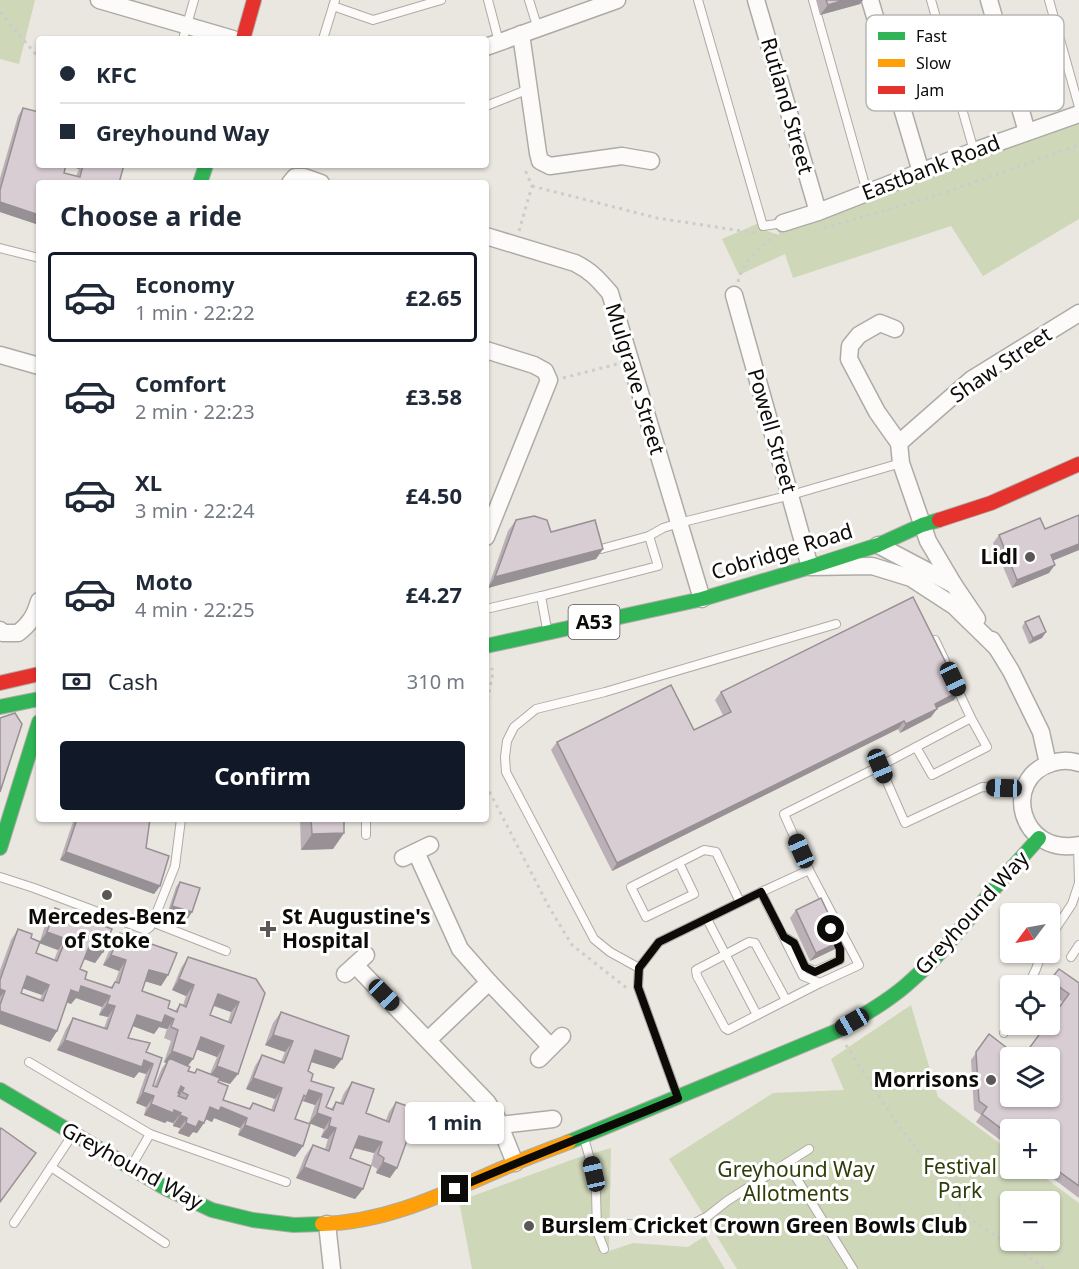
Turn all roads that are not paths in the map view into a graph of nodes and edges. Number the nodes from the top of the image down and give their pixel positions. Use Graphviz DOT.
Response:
graph roads {
  1 [pos="99,0"];
  2 [pos="194,0"];
  3 [pos="254,0"];
  4 [pos="441,0"];
  5 [pos="488,0"];
  6 [pos="529,0"];
  7 [pos="617,0"];
  8 [pos="698,0"];
  9 [pos="756,0"];
  10 [pos="813,0"];
  11 [pos="870,0"];
  12 [pos="931,0"];
  13 [pos="989,0"];
  14 [pos="1048,0"];
  15 [pos="334,3"];
  16 [pos="874,15"];
  17 [pos="935,15"];
  18 [pos="993,15"];
  19 [pos="1052,15"];
  20 [pos="538,28"];
  21 [pos="185,32"];
  22 [pos="521,34"];
  23 [pos="212,36"];
  24 [pos="244,36"];
  25 [pos="325,36"];
  26 [pos="492,44"];
  27 [pos="1064,55"];
  28 [pos="529,89"];
  29 [pos="489,105"];
  30 [pos="1079,107"];
  31 [pos="903,111"];
  32 [pos="963,111"];
  33 [pos="1021,111"];
  34 [pos="1079,114"];
  35 [pos="1027,132"];
  36 [pos="974,151"];
  37 [pos="651,161"];
  38 [pos="921,172"];
  39 [pos="293,180"];
  40 [pos="312,180"];
  41 [pos="867,192"];
  42 [pos="818,212"];
  43 [pos="779,229"];
  44 [pos="489,237"];
  45 [pos="0,248"];
  46 [pos="36,257"];
  47 [pos="734,295"];
  48 [pos="1079,313"];
  49 [pos="895,329"];
  50 [pos="489,351"];
  51 [pos="0,356"];
  52 [pos="36,365"];
  53 [pos="899,443"];
  54 [pos="901,463"];
  55 [pos="1079,464"];
  56 [pos="790,495"];
  57 [pos="679,523"];
  58 [pos="922,525"];
  59 [pos="489,530"];
  60 [pos="649,536"];
  61 [pos="878,545"];
  62 [pos="601,549"];
  63 [pos="810,567"];
  64 [pos="954,585"];
  65 [pos="541,596"];
  66 [pos="702,599"];
  67 [pos="489,608"];
  68 [pos="36,612"];
  69 [pos="836,624"];
  70 [pos="0,630"];
  71 [pos="547,633"];
  72 [pos="935,640"];
  73 [pos="489,646"];
  74 [pos="998,649"];
  75 [pos="948,669"];
  76 [pos="36,675"];
  77 [pos="953,679"];
  78 [pos="0,682"];
  79 [pos="36,700"];
  80 [pos="0,707"];
  81 [pos="971,718"];
  82 [pos="36,732"];
  83 [pos="916,747"];
  84 [pos="1079,763"];
  85 [pos="1048,764"];
  86 [pos="880,766"];
  87 [pos="1025,788"];
  88 [pos="181,822"];
  89 [pos="366,822"];
  90 [pos="366,834"];
  91 [pos="1039,838"];
  92 [pos="1078,845"];
  93 [pos="0,848"];
  94 [pos="417,852"];
  95 [pos="680,863"];
  96 [pos="809,870"];
  97 [pos="0,877"];
  98 [pos="761,892"];
  99 [pos="823,896"];
  100 [pos="740,902"];
  101 [pos="707,918"];
  102 [pos="152,922"];
  103 [pos="1060,922"];
  104 [pos="784,937"];
  105 [pos="1079,945"];
  106 [pos="226,951"];
  107 [pos="725,954"];
  108 [pos="1071,957"];
  109 [pos="355,964"];
  110 [pos="639,968"];
  111 [pos="489,982"];
  112 [pos="820,983"];
  113 [pos="786,1000"];
  114 [pos="757,1015"];
  115 [pos="428,1040"];
  116 [pos="551,1047"];
  117 [pos="29,1062"];
  118 [pos="0,1077"];
  119 [pos="0,1090"];
  120 [pos="678,1098"];
  121 [pos="43,1116"];
  122 [pos="553,1119"];
  123 [pos="500,1125"];
  124 [pos="73,1134"];
  125 [pos="150,1134"];
  126 [pos="584,1137"];
  127 [pos="809,1149"];
  128 [pos="515,1163"];
  129 [pos="787,1163"];
  130 [pos="51,1167"];
  131 [pos="131,1168"];
  132 [pos="286,1182"];
  133 [pos="14,1223"];
  134 [pos="327,1224"];
  135 [pos="597,1231"];
  136 [pos="165,1243"];
  137 [pos="604,1249"];
  138 [pos="332,1269"];
  139 [pos="853,1269"];
  1 -- 21 [label="street"];
  2 -- 21 [label="lane"];
  3 -- 24 [label="main road"];
  4 -- 15 [label="lane"];
  5 -- 26 [label="lane"];
  6 -- 20 [label="lane"];
  7 -- 20 [label="street"];
  8 -- 43 [label="lane"];
  9 -- 42 [label="street, Rutland Street"];
  10 -- 41 [label="lane"];
  11 -- 16 [label="street"];
  12 -- 17 [label="lane"];
  13 -- 18 [label="street"];
  14 -- 19 [label="lane"];
  15 -- 25 [label="lane"];
  20 -- 22 [label="street"];
  21 -- 23 [label="street"];
  22 -- 26 [label="street"];
  22 -- 28 [label="street"];
  27 -- 30 [label="lane"];
  28 -- 29 [label="lane"];
  28 -- 37 [label="street"];
  31 -- 38 [label="street"];
  32 -- 36 [label="lane"];
  33 -- 35 [label="street"];
  34 -- 35 [label="street, Eastbank Road"];
  35 -- 36 [label="street, Eastbank Road"];
  36 -- 38 [label="street, Eastbank Road"];
  38 -- 41 [label="street, Eastbank Road"];
  39 -- 40 [label="street"];
  41 -- 42 [label="street, Eastbank Road"];
  42 -- 43 [label="street, Eastbank Road"];
  44 -- 57 [label="street, Mulgrave Street"];
  45 -- 46 [label="lane"];
  47 -- 56 [label="street, Powell Street"];
  48 -- 53 [label="street, Shaw Street"];
  49 -- 53 [label="street"];
  50 -- 59 [label="street"];
  51 -- 52 [label="street"];
  53 -- 54 [label="street"];
  54 -- 56 [label="lane"];
  54 -- 58 [label="street"];
  55 -- 58 [label="main road, Cobridge Road / A53"];
  56 -- 57 [label="lane"];
  56 -- 63 [label="street, Powell Street"];
  57 -- 60 [label="lane"];
  57 -- 66 [label="street, Mulgrave Street"];
  58 -- 61 [label="main road, Cobridge Road / A53"];
  58 -- 64 [label="street"];
  60 -- 62 [label="lane"];
  60 -- 65 [label="lane"];
  61 -- 63 [label="main road, Cobridge Road / A53"];
  61 -- 64 [label="street"];
  63 -- 66 [label="main road, Cobridge Road / A53"];
  63 -- 74 [label="street"];
  64 -- 74 [label="street"];
  65 -- 67 [label="lane"];
  65 -- 71 [label="lane"];
  66 -- 71 [label="main road, Cobridge Road / A53"];
  68 -- 70 [label="street"];
  69 -- 110 [label="lane"];
  71 -- 73 [label="main road, Cobridge Road / A53"];
  72 -- 75 [label="lane"];
  74 -- 85 [label="street"];
  76 -- 78 [label="main road"];
  77 -- 81 [label="lane"];
  79 -- 80 [label="main road"];
  81 -- 83 [label="lane"];
  81 -- 83 [label="lane"];
  82 -- 93 [label="main road"];
  83 -- 86 [label="lane"];
  84 -- 85 [label="street"];
  85 -- 87 [label="street"];
  86 -- 87 [label="lane"];
  86 -- 96 [label="lane"];
  87 -- 91 [label="street"];
  88 -- 102 [label="lane"];
  89 -- 90 [label="lane"];
  91 -- 92 [label="street"];
  91 -- 120 [label="main road, Greyhound Way"];
  92 -- 103 [label="lane"];
  94 -- 111 [label="street"];
  95 -- 95 [label="lane"];
  95 -- 100 [label="lane"];
  96 -- 98 [label="lane"];
  96 -- 99 [label="lane"];
  97 -- 102 [label="lane"];
  98 -- 100 [label="lane"];
  98 -- 104 [label="lane"];
  99 -- 104 [label="lane"];
  99 -- 112 [label="lane"];
  100 -- 101 [label="lane"];
  101 -- 107 [label="lane"];
  101 -- 110 [label="lane"];
  102 -- 106 [label="lane"];
  104 -- 112 [label="lane"];
  105 -- 108 [label="lane"];
  107 -- 113 [label="lane"];
  107 -- 114 [label="lane"];
  107 -- 114 [label="lane"];
  109 -- 115 [label="street"];
  110 -- 120 [label="lane"];
  111 -- 115 [label="street"];
  111 -- 116 [label="street"];
  112 -- 113 [label="lane"];
  113 -- 114 [label="lane"];
  115 -- 123 [label="street"];
  117 -- 125 [label="lane"];
  118 -- 121 [label="street, Greyhound Way"];
  119 -- 121 [label="main road, Greyhound Way"];
  120 -- 126 [label="main road, Greyhound Way"];
  121 -- 124 [label="main road, Greyhound Way"];
  122 -- 123 [label="street"];
  123 -- 128 [label="street"];
  124 -- 130 [label="lane"];
  124 -- 131 [label="main road, Greyhound Way"];
  125 -- 131 [label="lane"];
  125 -- 132 [label="lane"];
  126 -- 128 [label="main road, Greyhound Way"];
  126 -- 135 [label="lane"];
  127 -- 129 [label="lane"];
  128 -- 134 [label="main road, Greyhound Way"];
  129 -- 135 [label="lane"];
  129 -- 139 [label="lane"];
  130 -- 133 [label="lane"];
  130 -- 136 [label="lane"];
  131 -- 134 [label="main road, Greyhound Way"];
  134 -- 138 [label="street"];
  135 -- 137 [label="lane"];
}
